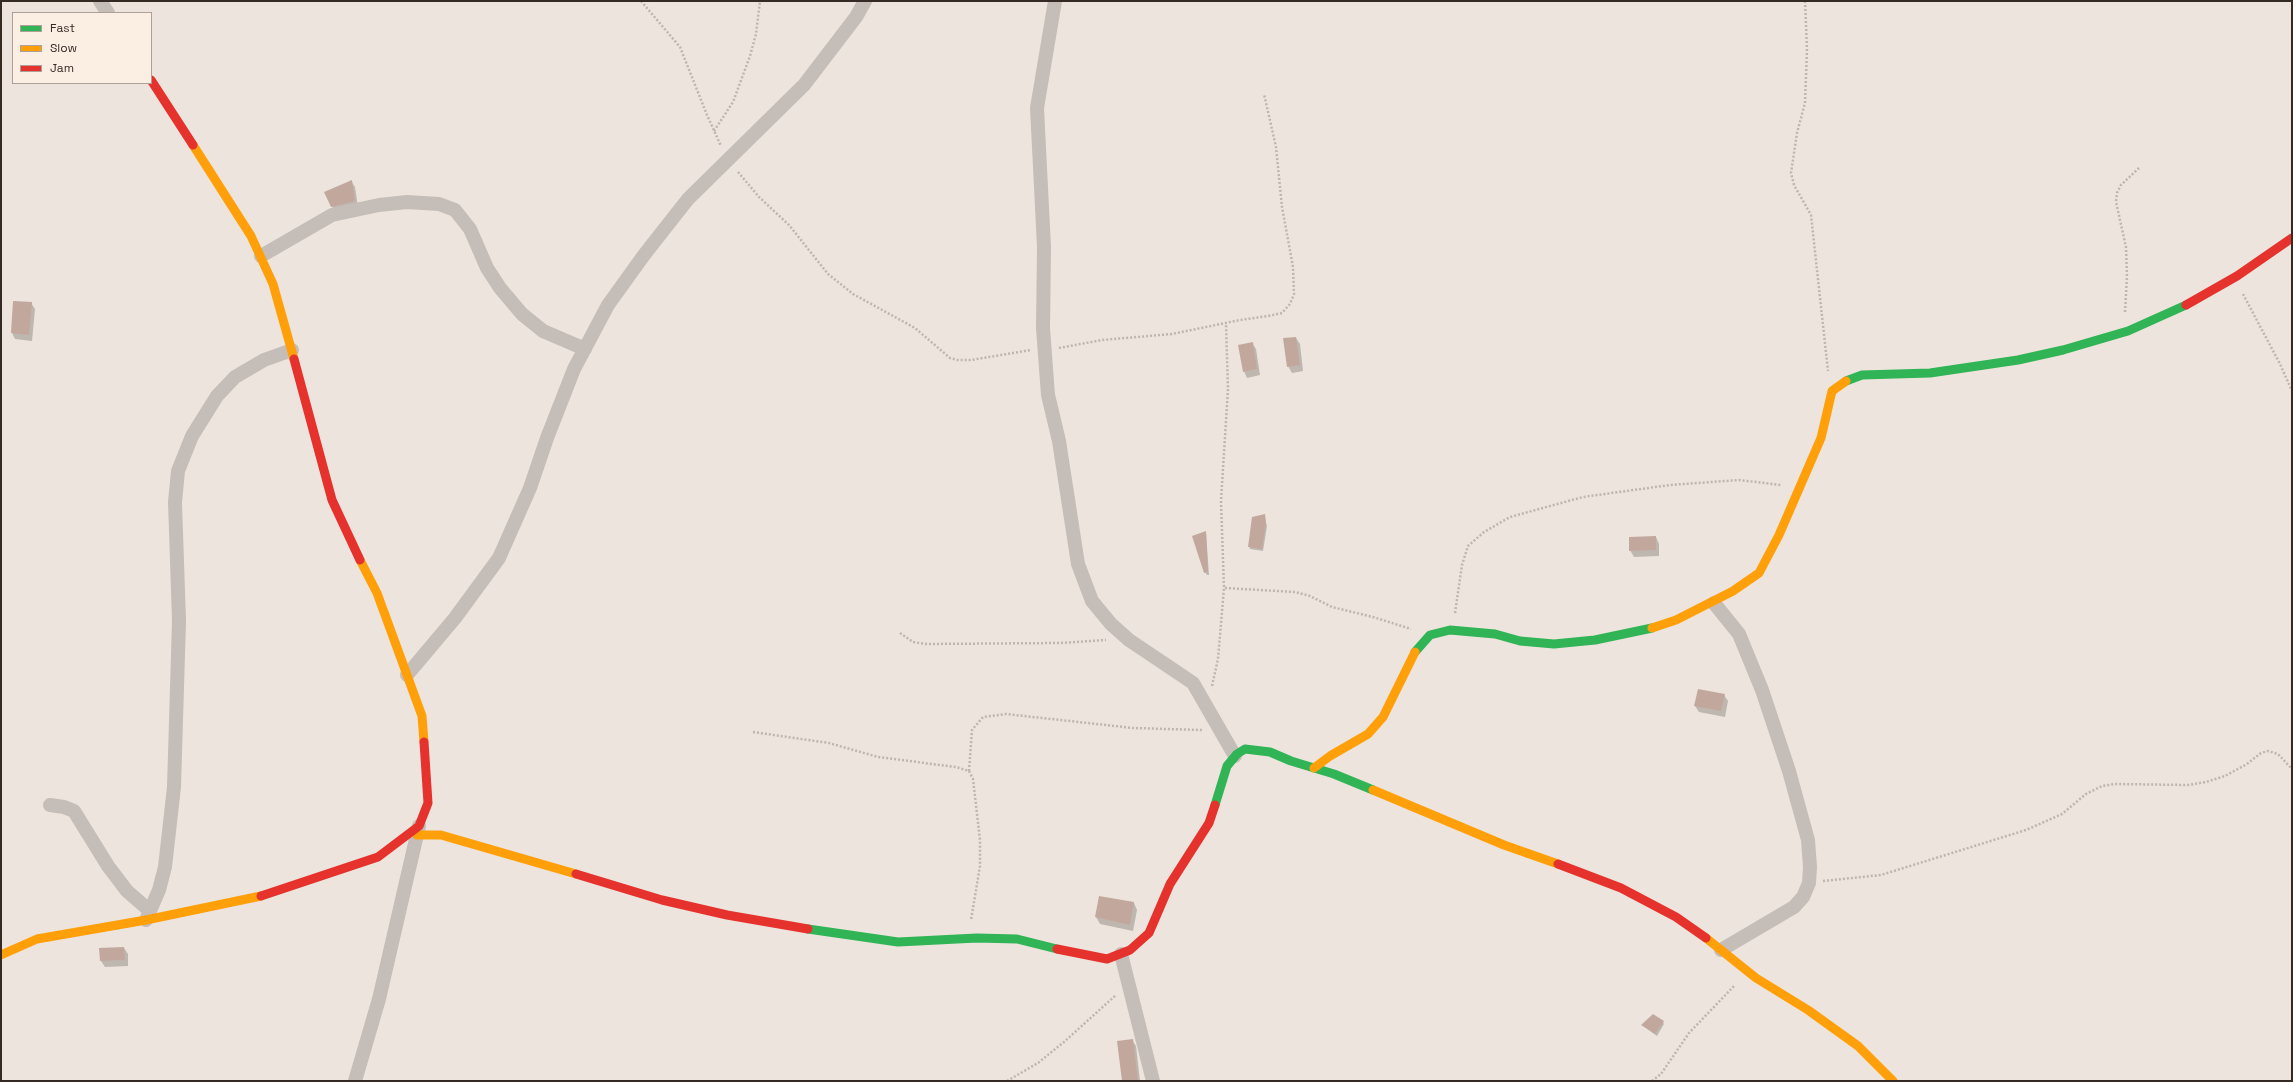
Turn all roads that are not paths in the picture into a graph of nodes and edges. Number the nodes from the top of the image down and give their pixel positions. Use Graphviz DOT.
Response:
graph roads {
  1 [pos="100,1"];
  2 [pos="865,1"];
  3 [pos="1055,1"];
  4 [pos="107,12"];
  5 [pos="152,82"];
  6 [pos="2292,238"];
  7 [pos="260,256"];
  8 [pos="585,349"];
  9 [pos="292,350"];
  10 [pos="1714,603"];
  11 [pos="407,675"];
  12 [pos="1235,756"];
  13 [pos="1314,768"];
  14 [pos="50,805"];
  15 [pos="418,831"];
  16 [pos="148,916"];
  17 [pos="1721,950"];
  18 [pos="1121,954"];
  19 [pos="1,955"];
  20 [pos="355,1081"];
  21 [pos="1153,1081"];
  22 [pos="1893,1081"];
  1 -- 4 [label="street"];
  2 -- 8 [label="street"];
  3 -- 12 [label="street"];
  5 -- 7 [label="street"];
  6 -- 10 [label="street"];
  7 -- 8 [label="street"];
  7 -- 9 [label="street"];
  8 -- 11 [label="street"];
  9 -- 11 [label="street"];
  9 -- 16 [label="street"];
  10 -- 13 [label="street"];
  10 -- 17 [label="street"];
  11 -- 15 [label="street"];
  12 -- 13 [label="street"];
  12 -- 18 [label="street"];
  13 -- 17 [label="street"];
  14 -- 16 [label="street"];
  15 -- 16 [label="street"];
  15 -- 18 [label="street"];
  15 -- 20 [label="street"];
  16 -- 19 [label="street"];
  17 -- 22 [label="street"];
  18 -- 21 [label="street"];
}
